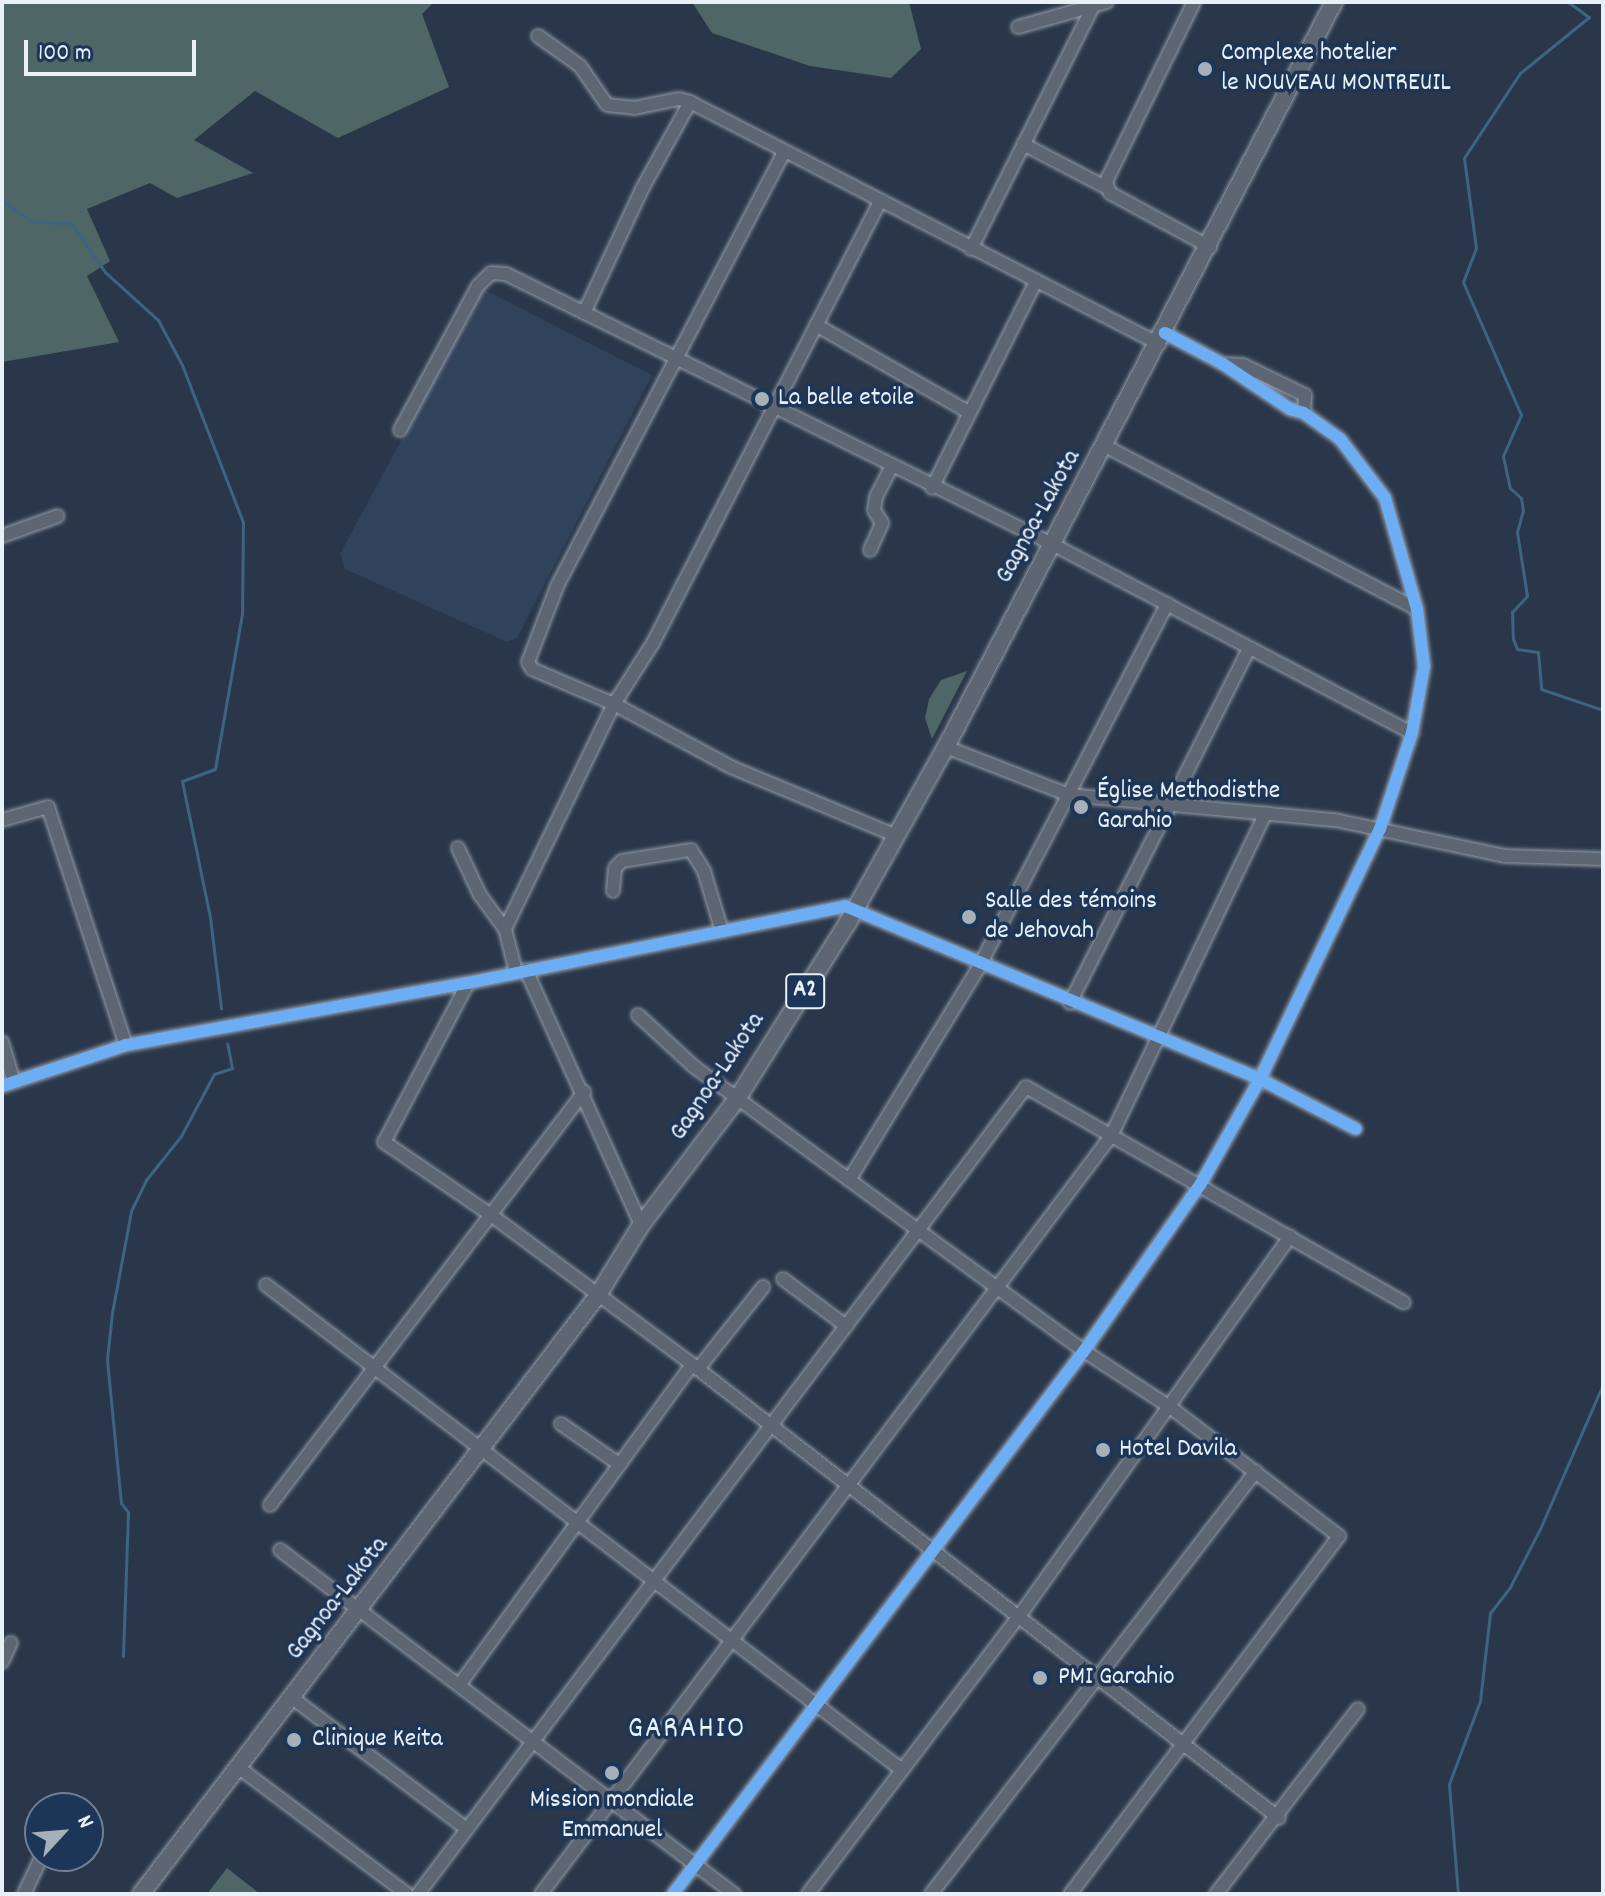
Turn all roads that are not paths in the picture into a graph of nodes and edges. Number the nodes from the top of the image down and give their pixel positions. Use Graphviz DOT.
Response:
graph roads {
  1 [pos="1107,2"];
  2 [pos="1194,2"];
  3 [pos="1334,2"];
  4 [pos="1093,6"];
  5 [pos="1018,27"];
  6 [pos="538,36"];
  7 [pos="690,102"];
  8 [pos="1023,144"];
  9 [pos="783,154"];
  10 [pos="1107,188"];
  11 [pos="879,203"];
  12 [pos="1210,247"];
  13 [pos="971,249"];
  14 [pos="1036,281"];
  15 [pos="584,313"];
  16 [pos="816,325"];
  17 [pos="1162,339"];
  18 [pos="677,360"];
  19 [pos="1223,364"];
  20 [pos="773,408"];
  21 [pos="970,413"];
  22 [pos="1304,413"];
  23 [pos="400,430"];
  24 [pos="1105,446"];
  25 [pos="891,467"];
  26 [pos="932,488"];
  27 [pos="58,516"];
  28 [pos="2,536"];
  29 [pos="1052,544"];
  30 [pos="870,550"];
  31 [pos="1167,604"];
  32 [pos="1417,609"];
  33 [pos="1249,648"];
  34 [pos="614,704"];
  35 [pos="1412,733"];
  36 [pos="946,747"];
  37 [pos="1069,795"];
  38 [pos="1167,805"];
  39 [pos="1266,813"];
  40 [pos="2,820"];
  41 [pos="1380,829"];
  42 [pos="897,836"];
  43 [pos="458,848"];
  44 [pos="1603,859"];
  45 [pos="613,891"];
  46 [pos="855,909"];
  47 [pos="721,928"];
  48 [pos="505,929"];
  49 [pos="980,965"];
  50 [pos="521,971"];
  51 [pos="468,983"];
  52 [pos="1070,1003"];
  53 [pos="638,1015"];
  54 [pos="1161,1040"];
  55 [pos="2,1042"];
  56 [pos="126,1045"];
  57 [pos="1260,1079"];
  58 [pos="8,1084"];
  59 [pos="584,1092"];
  60 [pos="737,1099"];
  61 [pos="1356,1129"];
  62 [pos="1111,1136"];
  63 [pos="849,1180"];
  64 [pos="1200,1185"];
  65 [pos="491,1215"];
  66 [pos="641,1225"];
  67 [pos="920,1232"];
  68 [pos="1290,1237"];
  69 [pos="783,1279"];
  70 [pos="266,1285"];
  71 [pos="763,1287"];
  72 [pos="1000,1289"];
  73 [pos="598,1295"];
  74 [pos="1404,1303"];
  75 [pos="846,1326"];
  76 [pos="1084,1351"];
  77 [pos="695,1367"];
  78 [pos="376,1368"];
  79 [pos="1170,1407"];
  80 [pos="561,1424"];
  81 [pos="773,1426"];
  82 [pos="482,1449"];
  83 [pos="619,1464"];
  84 [pos="1256,1471"];
  85 [pos="851,1486"];
  86 [pos="270,1505"];
  87 [pos="577,1521"];
  88 [pos="280,1550"];
  89 [pos="934,1550"];
  90 [pos="654,1582"];
  91 [pos="362,1609"];
  92 [pos="1020,1615"];
  93 [pos="11,1643"];
  94 [pos="731,1643"];
  95 [pos="2,1662"];
  96 [pos="1100,1677"];
  97 [pos="460,1684"];
  98 [pos="291,1697"];
  99 [pos="817,1703"];
  100 [pos="1358,1709"];
  101 [pos="534,1741"];
  102 [pos="1185,1742"];
  103 [pos="238,1767"];
  104 [pos="902,1770"];
  105 [pos="612,1800"];
  106 [pos="1279,1818"];
  107 [pos="467,1829"];
  108 [pos="695,1864"];
  109 [pos="34,1872"];
  110 [pos="24,1894"];
  111 [pos="141,1894"];
  112 [pos="407,1894"];
  113 [pos="418,1894"];
  114 [pos="541,1894"];
  115 [pos="673,1894"];
  116 [pos="734,1894"];
  117 [pos="808,1894"];
  118 [pos="931,1894"];
  119 [pos="1070,1894"];
  120 [pos="1216,1894"];
  1 -- 4 [label="street"];
  2 -- 10 [label="street"];
  3 -- 12 [label="main road, Gagnoa-Lakota / A2"];
  4 -- 5 [label="street"];
  4 -- 8 [label="street"];
  6 -- 7 [label="street"];
  7 -- 9 [label="street"];
  7 -- 15 [label="street"];
  8 -- 10 [label="street"];
  8 -- 13 [label="street"];
  9 -- 11 [label="street"];
  9 -- 18 [label="street"];
  10 -- 12 [label="street"];
  11 -- 13 [label="street"];
  11 -- 16 [label="street"];
  12 -- 17 [label="main road, Gagnoa-Lakota / A2"];
  13 -- 14 [label="street"];
  14 -- 17 [label="street"];
  14 -- 21 [label="street"];
  15 -- 18 [label="street"];
  15 -- 23 [label="street"];
  16 -- 20 [label="street"];
  16 -- 21 [label="street"];
  17 -- 19 [label="street"];
  17 -- 24 [label="main road, Gagnoa-Lakota / A2"];
  18 -- 20 [label="street"];
  18 -- 34 [label="street"];
  19 -- 22 [label="street"];
  19 -- 22 [label="street"];
  20 -- 25 [label="street"];
  20 -- 34 [label="street"];
  21 -- 26 [label="street"];
  22 -- 32 [label="street"];
  24 -- 29 [label="main road, Gagnoa-Lakota / A2"];
  24 -- 32 [label="street"];
  25 -- 26 [label="street"];
  25 -- 30 [label="street"];
  26 -- 29 [label="street"];
  27 -- 28 [label="street"];
  29 -- 31 [label="street"];
  29 -- 36 [label="main road, Gagnoa-Lakota / A2"];
  31 -- 33 [label="street"];
  31 -- 37 [label="street"];
  32 -- 35 [label="street"];
  33 -- 35 [label="street"];
  33 -- 38 [label="street"];
  34 -- 42 [label="street"];
  34 -- 48 [label="street"];
  35 -- 41 [label="street"];
  36 -- 37 [label="street"];
  36 -- 42 [label="main road, Gagnoa-Lakota / A2"];
  37 -- 38 [label="street"];
  37 -- 49 [label="street"];
  38 -- 39 [label="street"];
  38 -- 52 [label="street"];
  39 -- 41 [label="street"];
  39 -- 54 [label="street"];
  40 -- 56 [label="street"];
  41 -- 44 [label="street"];
  41 -- 57 [label="street"];
  42 -- 46 [label="main road, Gagnoa-Lakota / A2"];
  43 -- 48 [label="street"];
  45 -- 47 [label="street"];
  46 -- 47 [label="street"];
  46 -- 49 [label="street"];
  46 -- 60 [label="main road, Gagnoa-Lakota / A2"];
  47 -- 50 [label="street"];
  48 -- 50 [label="street"];
  49 -- 52 [label="street"];
  49 -- 63 [label="street"];
  50 -- 51 [label="street"];
  50 -- 59 [label="street"];
  51 -- 56 [label="street"];
  51 -- 65 [label="street"];
  52 -- 54 [label="street"];
  53 -- 60 [label="street"];
  54 -- 57 [label="street"];
  54 -- 62 [label="street"];
  55 -- 58 [label="street"];
  56 -- 58 [label="street"];
  57 -- 61 [label="street"];
  57 -- 64 [label="street"];
  59 -- 65 [label="street"];
  59 -- 66 [label="street"];
  60 -- 63 [label="street"];
  60 -- 66 [label="main road, Gagnoa-Lakota / A2"];
  62 -- 64 [label="street"];
  62 -- 67 [label="street"];
  62 -- 72 [label="street"];
  63 -- 67 [label="street"];
  64 -- 68 [label="street"];
  64 -- 76 [label="street"];
  65 -- 73 [label="street"];
  65 -- 78 [label="street"];
  66 -- 73 [label="main road, Gagnoa-Lakota / A2"];
  67 -- 72 [label="street"];
  67 -- 75 [label="street"];
  68 -- 74 [label="street"];
  68 -- 79 [label="street"];
  69 -- 75 [label="street"];
  70 -- 78 [label="street"];
  71 -- 77 [label="street"];
  72 -- 76 [label="street"];
  72 -- 85 [label="street"];
  73 -- 77 [label="street"];
  73 -- 82 [label="main road, Gagnoa-Lakota / A2"];
  75 -- 81 [label="street"];
  76 -- 79 [label="street"];
  76 -- 89 [label="street"];
  77 -- 81 [label="street"];
  77 -- 83 [label="street"];
  78 -- 82 [label="street"];
  78 -- 86 [label="street"];
  79 -- 84 [label="street"];
  79 -- 92 [label="street"];
  80 -- 83 [label="street"];
  81 -- 85 [label="street"];
  81 -- 90 [label="street"];
  82 -- 87 [label="street"];
  82 -- 91 [label="main road, Gagnoa-Lakota / A2"];
  83 -- 87 [label="street"];
  84 -- 96 [label="street"];
  84 -- 102 [label="street"];
  85 -- 89 [label="street"];
  85 -- 94 [label="street"];
  87 -- 90 [label="street"];
  87 -- 97 [label="street"];
  88 -- 91 [label="street"];
  89 -- 92 [label="street"];
  89 -- 99 [label="street"];
  90 -- 94 [label="street"];
  90 -- 101 [label="street"];
  91 -- 97 [label="street"];
  91 -- 98 [label="main road, Gagnoa-Lakota / A2"];
  92 -- 96 [label="street"];
  92 -- 104 [label="street"];
  93 -- 95 [label="street"];
  94 -- 99 [label="street"];
  94 -- 105 [label="street"];
  96 -- 102 [label="street"];
  96 -- 118 [label="street"];
  97 -- 101 [label="street"];
  98 -- 103 [label="main road, Gagnoa-Lakota / A2"];
  98 -- 107 [label="street"];
  99 -- 104 [label="street"];
  99 -- 108 [label="street"];
  100 -- 106 [label="street"];
  101 -- 105 [label="street"];
  101 -- 107 [label="street"];
  102 -- 106 [label="street"];
  102 -- 119 [label="street"];
  103 -- 111 [label="main road, Gagnoa-Lakota / A2"];
  103 -- 112 [label="street"];
  104 -- 117 [label="street"];
  105 -- 108 [label="street"];
  105 -- 114 [label="street"];
  106 -- 120 [label="street"];
  107 -- 113 [label="street"];
  108 -- 115 [label="street"];
  108 -- 116 [label="street"];
  109 -- 110 [label="street"];
}
